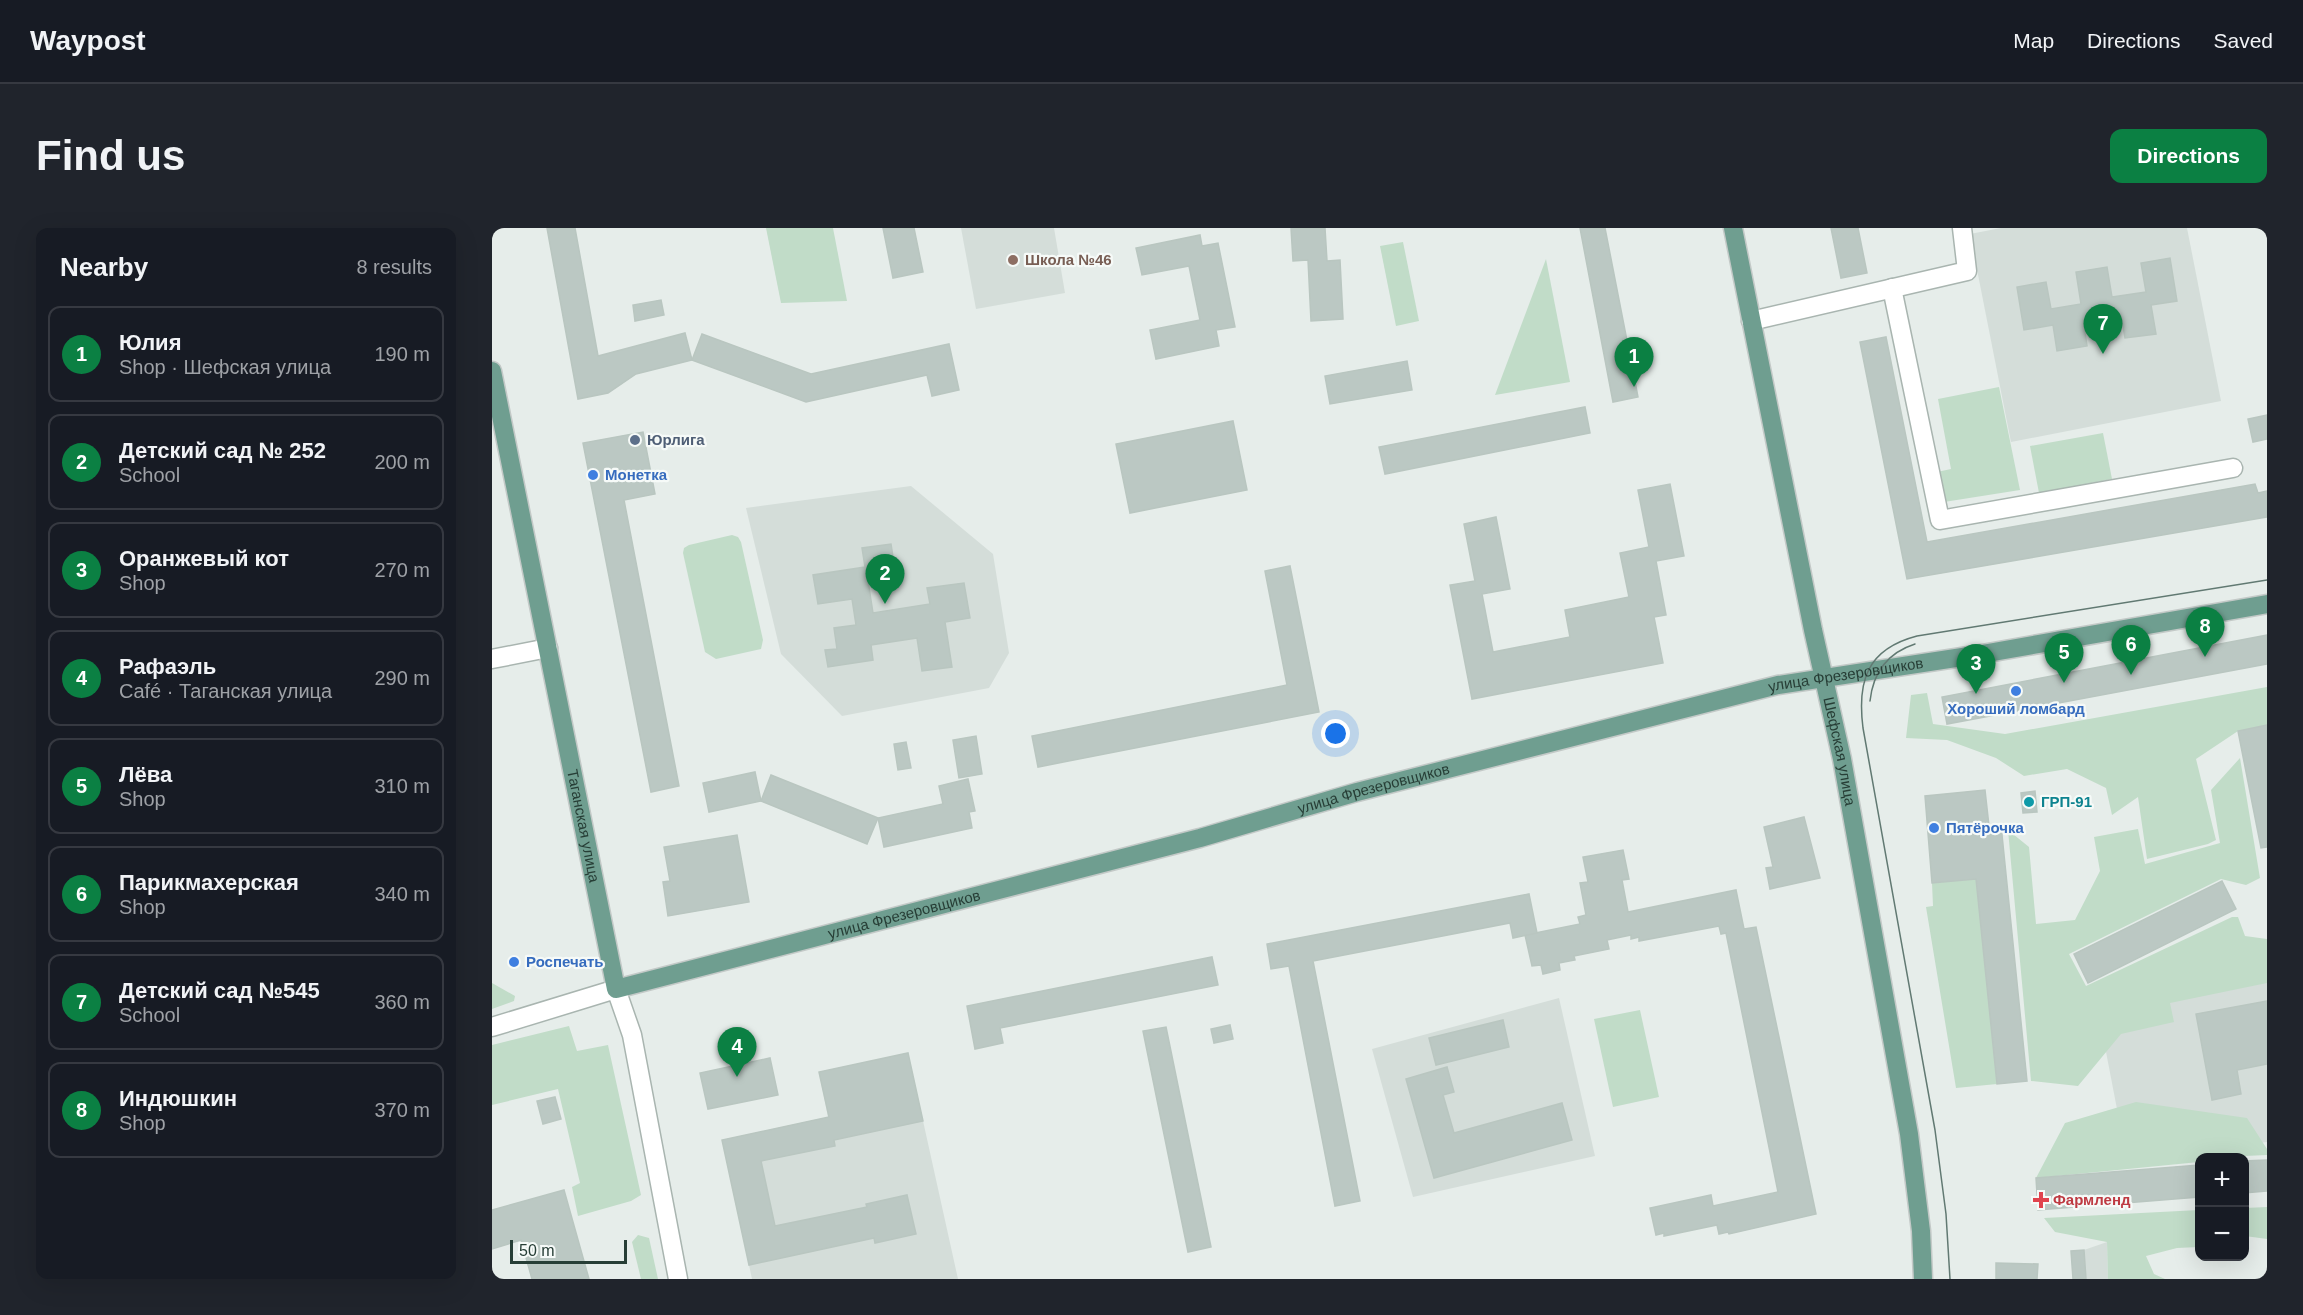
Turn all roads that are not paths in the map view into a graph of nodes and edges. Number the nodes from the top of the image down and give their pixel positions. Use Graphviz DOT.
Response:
graph roads {
  1 [pos="1733,228"];
  2 [pos="1962,228"];
  3 [pos="1892,288"];
  4 [pos="1751,321"];
  5 [pos="492,371"];
  6 [pos="2233,468"];
  7 [pos="2267,604"];
  8 [pos="548,648"];
  9 [pos="492,659"];
  10 [pos="1825,678"];
  11 [pos="616,989"];
  12 [pos="492,1027"];
  13 [pos="678,1279"];
  14 [pos="1923,1279"];
  1 -- 4 [label="main road, Шефская улица"];
  2 -- 3 [label="street"];
  3 -- 4 [label="street"];
  3 -- 6 [label="street"];
  4 -- 10 [label="main road, Шефская улица"];
  5 -- 8 [label="main road, Таганская улица"];
  7 -- 10 [label="main road, улица Фрезеровщиков"];
  8 -- 9 [label="street"];
  8 -- 11 [label="main road, Таганская улица"];
  10 -- 11 [label="main road, улица Фрезеровщиков"];
  10 -- 14 [label="main road, Шефская улица"];
  11 -- 12 [label="street, улица Фрезеровщиков"];
  11 -- 13 [label="street, Таганская улица"];
}
